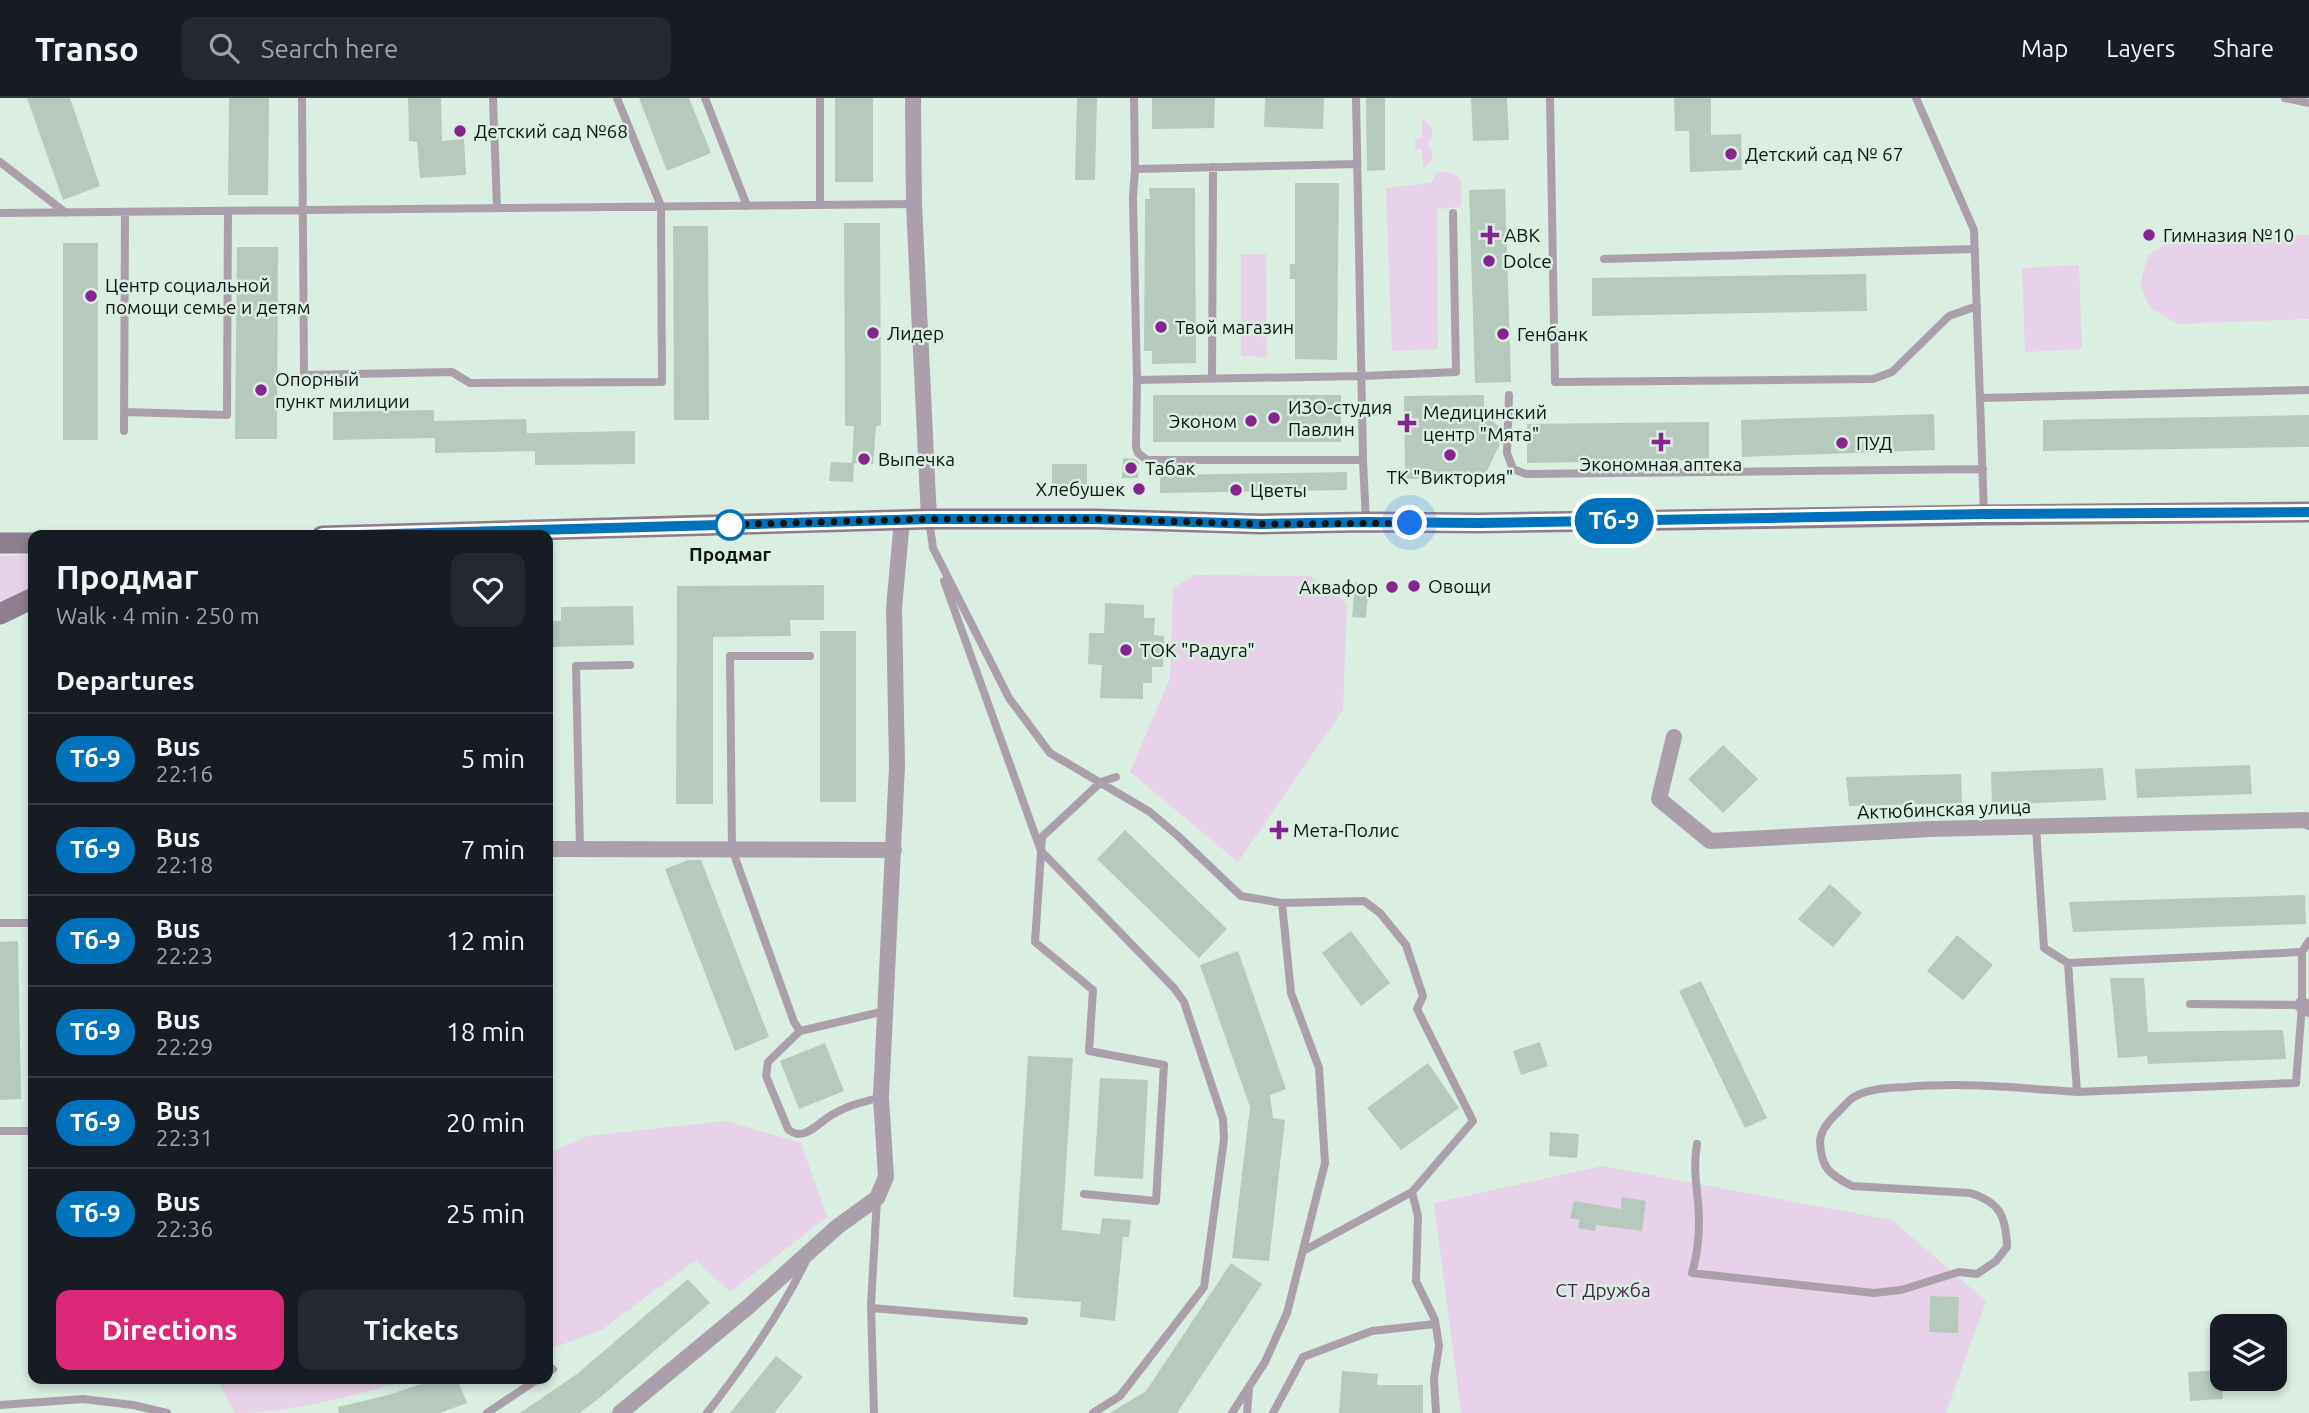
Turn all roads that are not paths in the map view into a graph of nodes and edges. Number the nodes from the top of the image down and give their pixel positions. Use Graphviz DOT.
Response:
graph roads {
  1 [pos="302,98"];
  2 [pos="493,98"];
  3 [pos="617,98"];
  4 [pos="705,98"];
  5 [pos="820,98"];
  6 [pos="913,98"];
  7 [pos="1134,98"];
  8 [pos="1356,98"];
  9 [pos="1550,98"];
  10 [pos="1916,98"];
  11 [pos="2285,98"];
  12 [pos="2309,103"];
  13 [pos="0,162"];
  14 [pos="1356,164"];
  15 [pos="1213,167"];
  16 [pos="1135,169"];
  17 [pos="914,204"];
  18 [pos="820,205"];
  19 [pos="661,206"];
  20 [pos="747,206"];
  21 [pos="497,208"];
  22 [pos="301,210"];
  23 [pos="228,211"];
  24 [pos="66,212"];
  25 [pos="125,212"];
  26 [pos="0,213"];
  27 [pos="1452,213"];
  28 [pos="1975,249"];
  29 [pos="1604,259"];
  30 [pos="1977,306"];
  31 [pos="1362,376"];
  32 [pos="1212,379"];
  33 [pos="1137,380"];
  34 [pos="2309,390"];
  35 [pos="1509,395"];
  36 [pos="1980,398"];
  37 [pos="125,412"];
  38 [pos="124,431"];
  39 [pos="1363,460"];
  40 [pos="1983,469"];
  41 [pos="2309,512"];
  42 [pos="1984,514"];
  43 [pos="929,519"];
  44 [pos="902,520"];
  45 [pos="1366,522"];
  46 [pos="540,530"];
  47 [pos="0,543"];
  48 [pos="28,543"];
  49 [pos="933,548"];
  50 [pos="28,600"];
  51 [pos="0,614"];
  52 [pos="810,656"];
  53 [pos="630,665"];
  54 [pos="1674,737"];
  55 [pos="1116,776"];
  56 [pos="1101,782"];
  57 [pos="2309,822"];
  58 [pos="2036,827"];
  59 [pos="553,849"];
  60 [pos="580,849"];
  61 [pos="732,849"];
  62 [pos="894,850"];
  63 [pos="1041,851"];
  64 [pos="1282,902"];
  65 [pos="0,923"];
  66 [pos="28,923"];
  67 [pos="2309,941"];
  68 [pos="2302,953"];
  69 [pos="2068,963"];
  70 [pos="2190,1004"];
  71 [pos="2306,1007"];
  72 [pos="885,1011"];
  73 [pos="800,1031"];
  74 [pos="2077,1092"];
  75 [pos="881,1097"];
  76 [pos="0,1131"];
  77 [pos="28,1131"];
  78 [pos="1697,1144"];
  79 [pos="1412,1192"];
  80 [pos="1084,1194"];
  81 [pos="877,1198"];
  82 [pos="813,1249"];
  83 [pos="1303,1251"];
  84 [pos="872,1308"];
  85 [pos="1024,1321"];
  86 [pos="1435,1324"];
  87 [pos="530,1384"];
  88 [pos="1249,1386"];
  89 [pos="0,1405"];
  90 [pos="167,1413"];
  91 [pos="487,1413"];
  92 [pos="620,1413"];
  93 [pos="706,1413"];
  94 [pos="874,1413"];
  95 [pos="1093,1413"];
  96 [pos="1232,1413"];
  97 [pos="1247,1413"];
  98 [pos="1273,1413"];
  99 [pos="1436,1413"];
  1 -- 22 [label="lane"];
  2 -- 21 [label="lane"];
  3 -- 19 [label="lane"];
  4 -- 20 [label="lane"];
  5 -- 18 [label="lane"];
  6 -- 17 [label="street"];
  7 -- 16 [label="lane"];
  8 -- 14 [label="lane"];
  9 -- 30 [label="lane"];
  10 -- 28 [label="lane"];
  11 -- 12 [label="lane"];
  13 -- 24 [label="lane"];
  14 -- 15 [label="lane"];
  14 -- 31 [label="lane"];
  15 -- 16 [label="lane"];
  15 -- 32 [label="lane"];
  16 -- 33 [label="lane"];
  17 -- 18 [label="lane"];
  17 -- 43 [label="street"];
  18 -- 20 [label="lane"];
  19 -- 20 [label="lane"];
  19 -- 21 [label="lane"];
  19 -- 22 [label="lane"];
  21 -- 22 [label="lane"];
  22 -- 23 [label="lane"];
  23 -- 25 [label="lane"];
  23 -- 37 [label="lane"];
  24 -- 25 [label="lane"];
  24 -- 26 [label="lane"];
  25 -- 37 [label="lane"];
  27 -- 31 [label="lane"];
  28 -- 29 [label="lane"];
  28 -- 30 [label="lane"];
  30 -- 36 [label="lane"];
  31 -- 32 [label="lane"];
  31 -- 39 [label="lane"];
  32 -- 33 [label="lane"];
  33 -- 39 [label="lane"];
  34 -- 36 [label="lane"];
  35 -- 40 [label="lane"];
  36 -- 40 [label="lane"];
  37 -- 38 [label="lane"];
  39 -- 45 [label="lane"];
  40 -- 42 [label="lane"];
  41 -- 42 [label="street"];
  42 -- 45 [label="street"];
  43 -- 44 [label="street"];
  43 -- 45 [label="street"];
  43 -- 49 [label="lane"];
  44 -- 46 [label="street"];
  44 -- 62 [label="street"];
  47 -- 48 [label="street"];
  49 -- 56 [label="lane"];
  49 -- 63 [label="lane"];
  50 -- 51 [label="street"];
  52 -- 61 [label="lane"];
  53 -- 60 [label="lane"];
  54 -- 58 [label="street, Актюбинская улица"];
  55 -- 56 [label="lane"];
  56 -- 63 [label="lane"];
  56 -- 64 [label="lane"];
  57 -- 58 [label="street, Актюбинская улица"];
  58 -- 69 [label="lane"];
  59 -- 60 [label="street"];
  60 -- 61 [label="street"];
  61 -- 62 [label="street"];
  61 -- 73 [label="lane"];
  62 -- 72 [label="street"];
  63 -- 80 [label="lane"];
  63 -- 95 [label="lane"];
  64 -- 79 [label="lane"];
  64 -- 83 [label="lane"];
  65 -- 66 [label="lane"];
  67 -- 68 [label="lane"];
  68 -- 69 [label="lane"];
  68 -- 71 [label="lane"];
  69 -- 74 [label="lane"];
  70 -- 71 [label="lane"];
  71 -- 74 [label="lane"];
  72 -- 73 [label="lane"];
  72 -- 75 [label="street"];
  73 -- 75 [label="lane"];
  74 -- 78 [label="lane"];
  75 -- 81 [label="street"];
  76 -- 77 [label="lane"];
  79 -- 83 [label="lane"];
  79 -- 86 [label="lane"];
  81 -- 82 [label="street"];
  81 -- 84 [label="lane"];
  82 -- 92 [label="street"];
  82 -- 93 [label="lane"];
  83 -- 88 [label="lane"];
  84 -- 85 [label="lane"];
  84 -- 94 [label="lane"];
  86 -- 98 [label="lane"];
  86 -- 99 [label="lane"];
  87 -- 91 [label="lane"];
  88 -- 96 [label="lane"];
  88 -- 97 [label="lane"];
  89 -- 90 [label="lane"];
}
